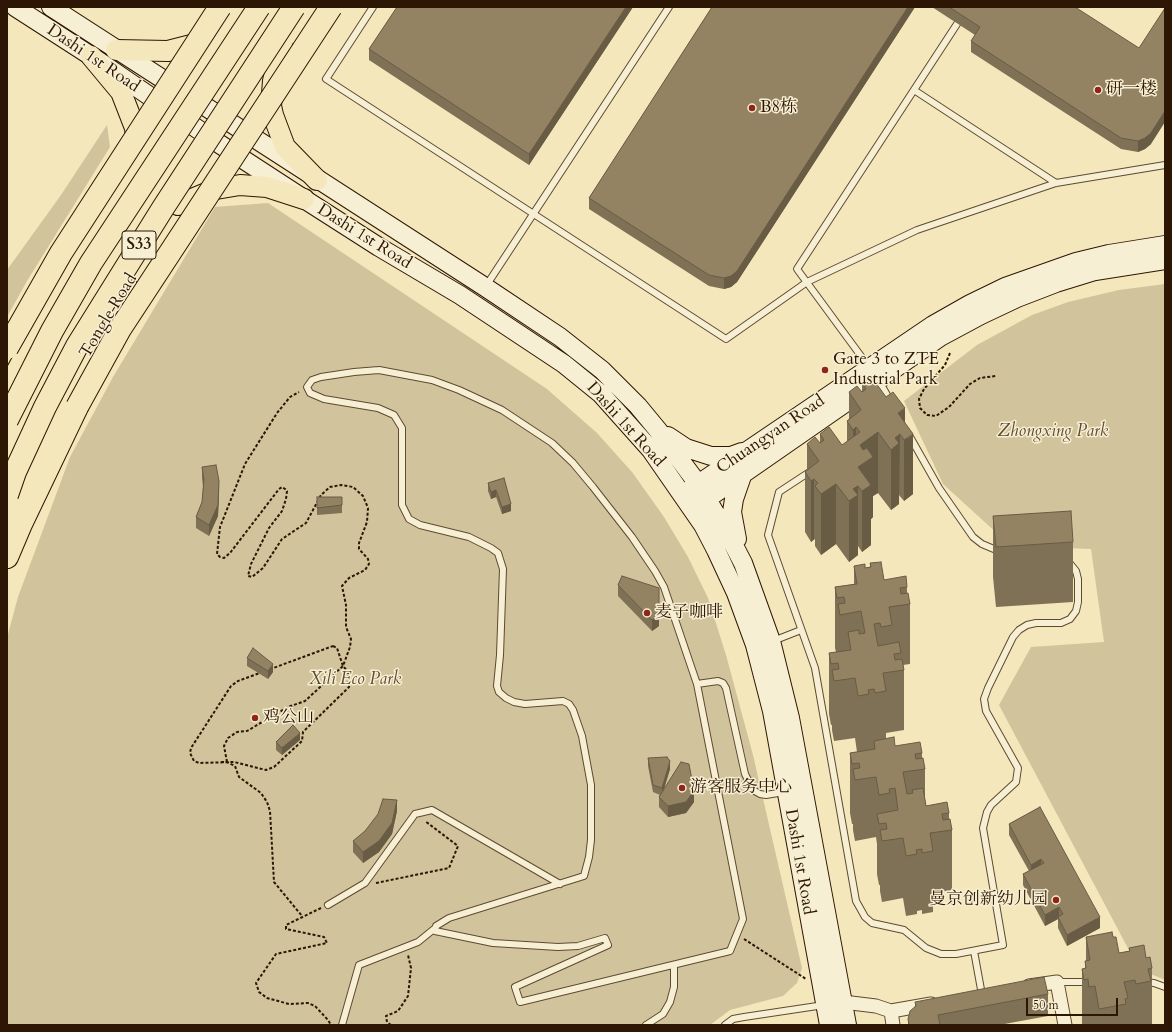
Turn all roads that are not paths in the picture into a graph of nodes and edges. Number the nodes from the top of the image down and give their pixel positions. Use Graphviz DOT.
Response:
graph roads {
  1 [pos="15,7"];
  2 [pos="51,7"];
  3 [pos="259,7"];
  4 [pos="294,7"];
  5 [pos="307,7"];
  6 [pos="331,7"];
  7 [pos="373,7"];
  8 [pos="669,7"];
  9 [pos="233,11"];
  10 [pos="957,24"];
  11 [pos="282,45"];
  12 [pos="116,50"];
  13 [pos="91,56"];
  14 [pos="914,90"];
  15 [pos="186,94"];
  16 [pos="174,113"];
  17 [pos="231,123"];
  18 [pos="218,143"];
  19 [pos="1165,165"];
  20 [pos="131,180"];
  21 [pos="317,180"];
  22 [pos="1056,183"];
  23 [pos="304,199"];
  24 [pos="178,205"];
  25 [pos="534,214"];
  26 [pos="1165,245"];
  27 [pos="1165,260"];
  28 [pos="807,282"];
  29 [pos="485,287"];
  30 [pos="7,348"];
  31 [pos="874,373"];
  32 [pos="7,389"];
  33 [pos="894,407"];
  34 [pos="7,420"];
  35 [pos="904,426"];
  36 [pos="657,429"];
  37 [pos="751,450"];
  38 [pos="818,466"];
  39 [pos="743,473"];
  40 [pos="703,491"];
  41 [pos="7,495"];
  42 [pos="688,502"];
  43 [pos="7,540"];
  44 [pos="1008,553"];
  45 [pos="7,557"];
  46 [pos="1060,558"];
  47 [pos="743,563"];
  48 [pos="801,630"];
  49 [pos="771,641"];
  50 [pos="697,684"];
  51 [pos="786,791"];
  52 [pos="560,884"];
  53 [pos="328,905"];
  54 [pos="434,929"];
  55 [pos="974,951"];
  56 [pos="674,964"];
  57 [pos="1057,982"];
  58 [pos="1094,982"];
  59 [pos="1139,982"];
  60 [pos="1165,987"];
  61 [pos="1020,988"];
  62 [pos="997,992"];
  63 [pos="982,995"];
  64 [pos="967,997"];
  65 [pos="832,1001"];
  66 [pos="944,1001"];
  67 [pos="891,1011"];
  68 [pos="342,1025"];
  69 [pos="646,1025"];
  70 [pos="725,1025"];
  71 [pos="829,1025"];
  72 [pos="847,1025"];
  73 [pos="893,1025"];
  74 [pos="1065,1025"];
  1 -- 13 [label="main road, Dashi 1st Road"];
  2 -- 12 [label="main road, Dashi 1st Road"];
  3 -- 34 [label="highway, S33, bridge"];
  4 -- 41 [label="highway, S33, bridge"];
  5 -- 11 [label="main road, Tongle Road"];
  6 -- 45 [label="highway, bridge"];
  7 -- 25 [label="lane"];
  8 -- 25 [label="lane"];
  9 -- 12 [label="main road"];
  9 -- 15 [label="main road"];
  9 -- 30 [label="highway, bridge"];
  10 -- 14 [label="lane"];
  11 -- 17 [label="main road, Tongle Road"];
  11 -- 21 [label="main road"];
  12 -- 15 [label="main road, Dashi 1st Road"];
  13 -- 16 [label="main road, Dashi 1st Road"];
  13 -- 20 [label="main road"];
  14 -- 22 [label="lane"];
  14 -- 28 [label="lane"];
  15 -- 16 [label="main road"];
  15 -- 17 [label="main road, Dashi 1st Road"];
  16 -- 18 [label="main road, Dashi 1st Road"];
  16 -- 20 [label="main road"];
  17 -- 18 [label="main road, Tongle Road"];
  17 -- 21 [label="main road, Dashi 1st Road"];
  18 -- 23 [label="main road, Dashi 1st Road"];
  18 -- 24 [label="main road, Tongle Road"];
  19 -- 22 [label="lane"];
  20 -- 32 [label="main road"];
  21 -- 29 [label="main road, Dashi 1st Road"];
  22 -- 28 [label="lane"];
  23 -- 24 [label="main road"];
  23 -- 42 [label="main road, Dashi 1st Road"];
  24 -- 43 [label="main road, Tongle Road"];
  25 -- 28 [label="lane"];
  25 -- 29 [label="lane"];
  26 -- 31 [label="main road, Chuangyan Road"];
  27 -- 31 [label="main road, Chuangyan Road"];
  28 -- 31 [label="lane"];
  29 -- 36 [label="main road, Dashi 1st Road"];
  31 -- 33 [label="lane"];
  31 -- 37 [label="main road, Chuangyan Road"];
  31 -- 39 [label="main road, Chuangyan Road"];
  35 -- 44 [label="lane"];
  36 -- 37 [label="main road"];
  36 -- 40 [label="main road, Dashi 1st Road"];
  37 -- 40 [label="main road, Chuangyan Road"];
  38 -- 48 [label="lane"];
  39 -- 40 [label="main road, Chuangyan Road"];
  39 -- 47 [label="main road"];
  40 -- 42 [label="main road, Chuangyan Road"];
  40 -- 47 [label="main road, Dashi 1st Road"];
  42 -- 51 [label="main road, Dashi 1st Road"];
  46 -- 55 [label="lane"];
  47 -- 49 [label="main road, Dashi 1st Road"];
  48 -- 49 [label="lane"];
  48 -- 55 [label="lane"];
  49 -- 65 [label="main road, Dashi 1st Road"];
  50 -- 51 [label="lane"];
  50 -- 52 [label="lane"];
  50 -- 56 [label="lane"];
  51 -- 65 [label="main road, Dashi 1st Road"];
  52 -- 53 [label="lane"];
  52 -- 54 [label="lane"];
  54 -- 56 [label="lane"];
  54 -- 68 [label="lane"];
  55 -- 63 [label="lane"];
  56 -- 69 [label="lane"];
  57 -- 58 [label="lane"];
  57 -- 61 [label="street"];
  57 -- 74 [label="street"];
  59 -- 60 [label="lane"];
  62 -- 63 [label="street"];
  63 -- 64 [label="street"];
  65 -- 67 [label="street"];
  65 -- 70 [label="lane"];
  65 -- 71 [label="main road, Dashi 1st Road"];
  65 -- 72 [label="main road, Dashi 1st Road"];
  66 -- 67 [label="street"];
  67 -- 73 [label="street"];
}
